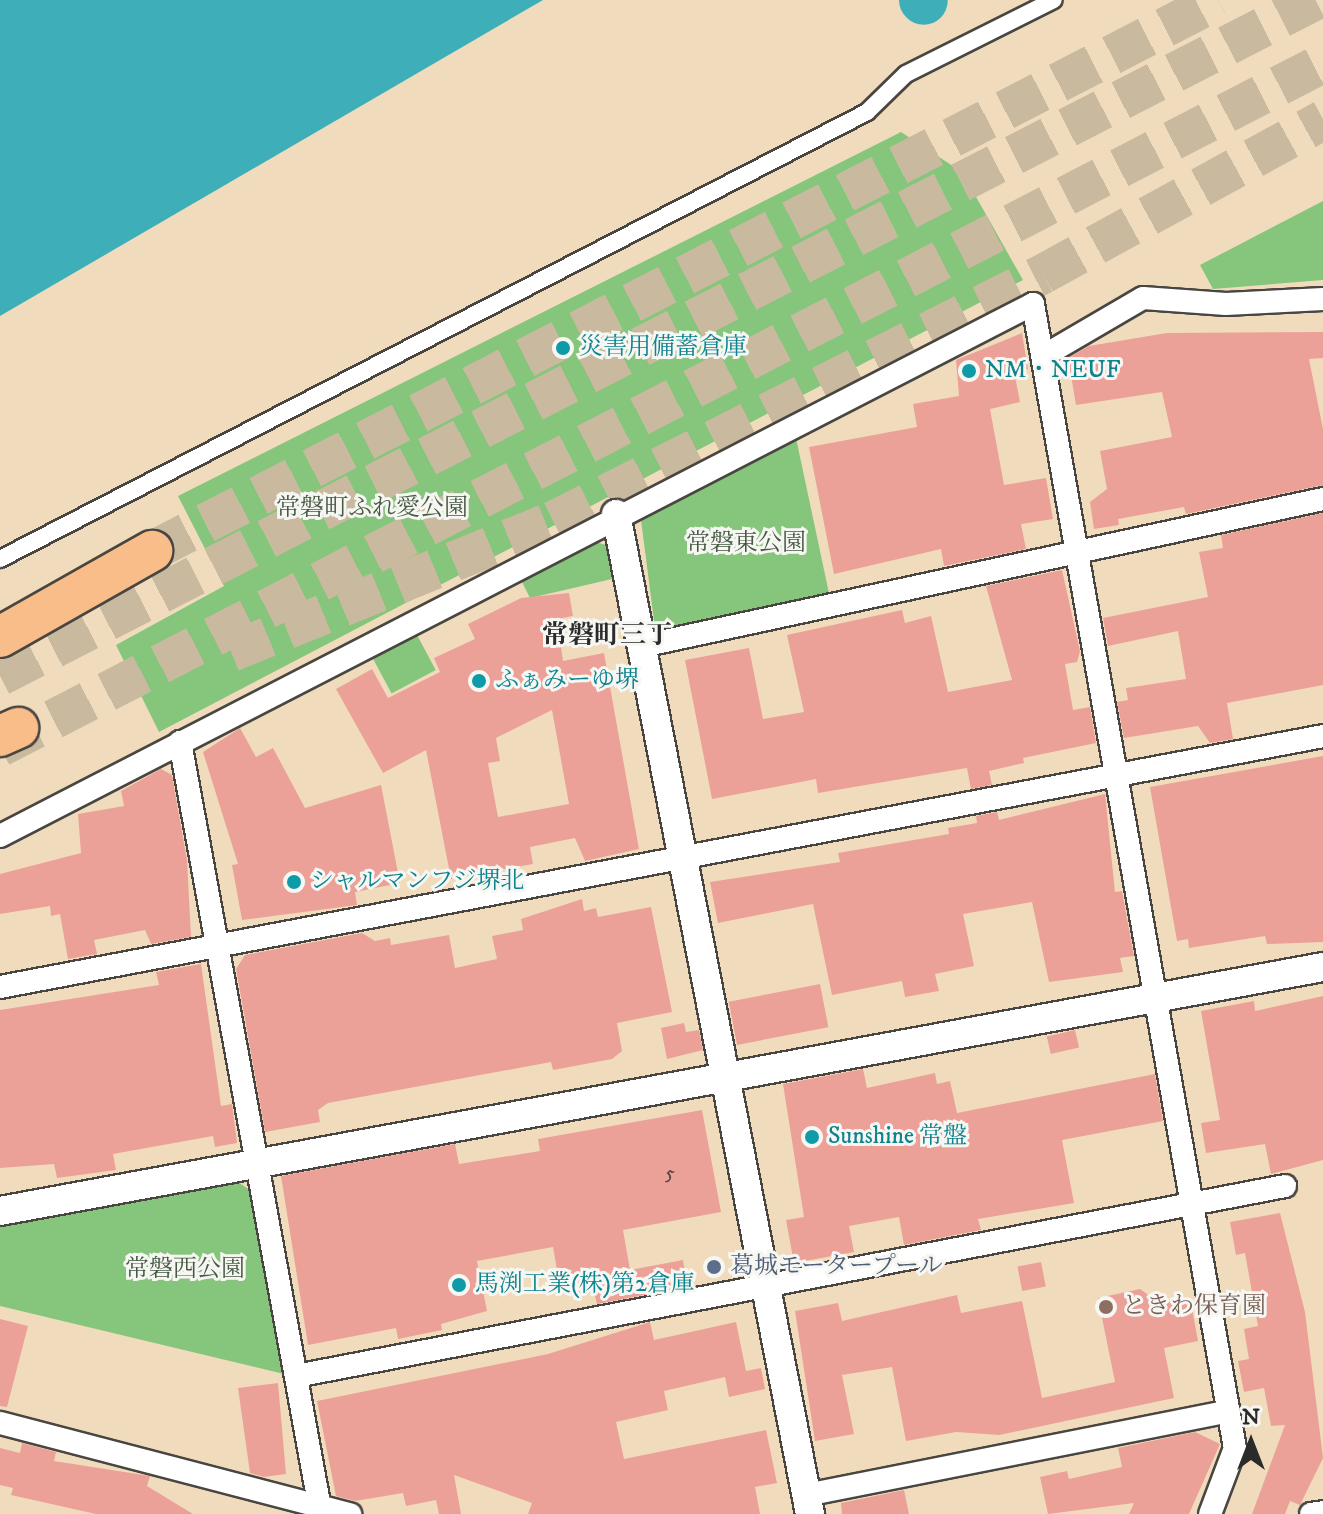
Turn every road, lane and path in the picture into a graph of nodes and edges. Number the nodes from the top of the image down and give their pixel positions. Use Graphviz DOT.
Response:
graph roads {
  1 [pos="1054,0"];
  2 [pos="1323,299"];
  3 [pos="1047,354"];
  4 [pos="1323,499"];
  5 [pos="616,514"];
  6 [pos="152,551"];
  7 [pos="1080,552"];
  8 [pos="0,559"];
  9 [pos="0,637"];
  10 [pos="642,646"];
  11 [pos="1323,736"];
  12 [pos="180,742"];
  13 [pos="1121,775"];
  14 [pos="0,836"];
  15 [pos="684,858"];
  16 [pos="219,946"];
  17 [pos="1323,967"];
  18 [pos="0,987"];
  19 [pos="1158,996"];
  20 [pos="726,1078"];
  21 [pos="260,1162"];
  22 [pos="1285,1186"];
  23 [pos="1194,1203"];
  24 [pos="0,1211"];
  25 [pos="765,1286"];
  26 [pos="301,1375"];
  27 [pos="1229,1411"];
  28 [pos="0,1423"];
  29 [pos="808,1504"];
  30 [pos="322,1510"];
  31 [pos="1323,1512"];
  32 [pos="350,1514"];
  33 [pos="1210,1514"];
  34 [pos="1311,1514"];
  1 -- 8 [label="street"];
  2 -- 3 [label="street"];
  3 -- 5 [label="street"];
  3 -- 7 [label="street"];
  4 -- 7 [label="street"];
  5 -- 10 [label="street"];
  5 -- 12 [label="street"];
  6 -- 9 [label="highway"];
  7 -- 10 [label="street"];
  7 -- 13 [label="street"];
  10 -- 15 [label="street"];
  11 -- 13 [label="street"];
  12 -- 14 [label="street"];
  12 -- 16 [label="street"];
  13 -- 15 [label="street"];
  13 -- 19 [label="street"];
  15 -- 16 [label="street"];
  15 -- 20 [label="street"];
  16 -- 18 [label="street"];
  16 -- 21 [label="street"];
  17 -- 19 [label="street"];
  19 -- 20 [label="street"];
  19 -- 23 [label="street"];
  20 -- 21 [label="street"];
  20 -- 25 [label="street"];
  21 -- 24 [label="street"];
  21 -- 26 [label="street"];
  22 -- 23 [label="street"];
  23 -- 25 [label="street"];
  23 -- 27 [label="street"];
  25 -- 26 [label="street"];
  25 -- 29 [label="street"];
  26 -- 30 [label="street"];
  27 -- 29 [label="street"];
  27 -- 33 [label="street"];
  28 -- 30 [label="street"];
  30 -- 32 [label="street"];
  31 -- 34 [label="street"];
}
